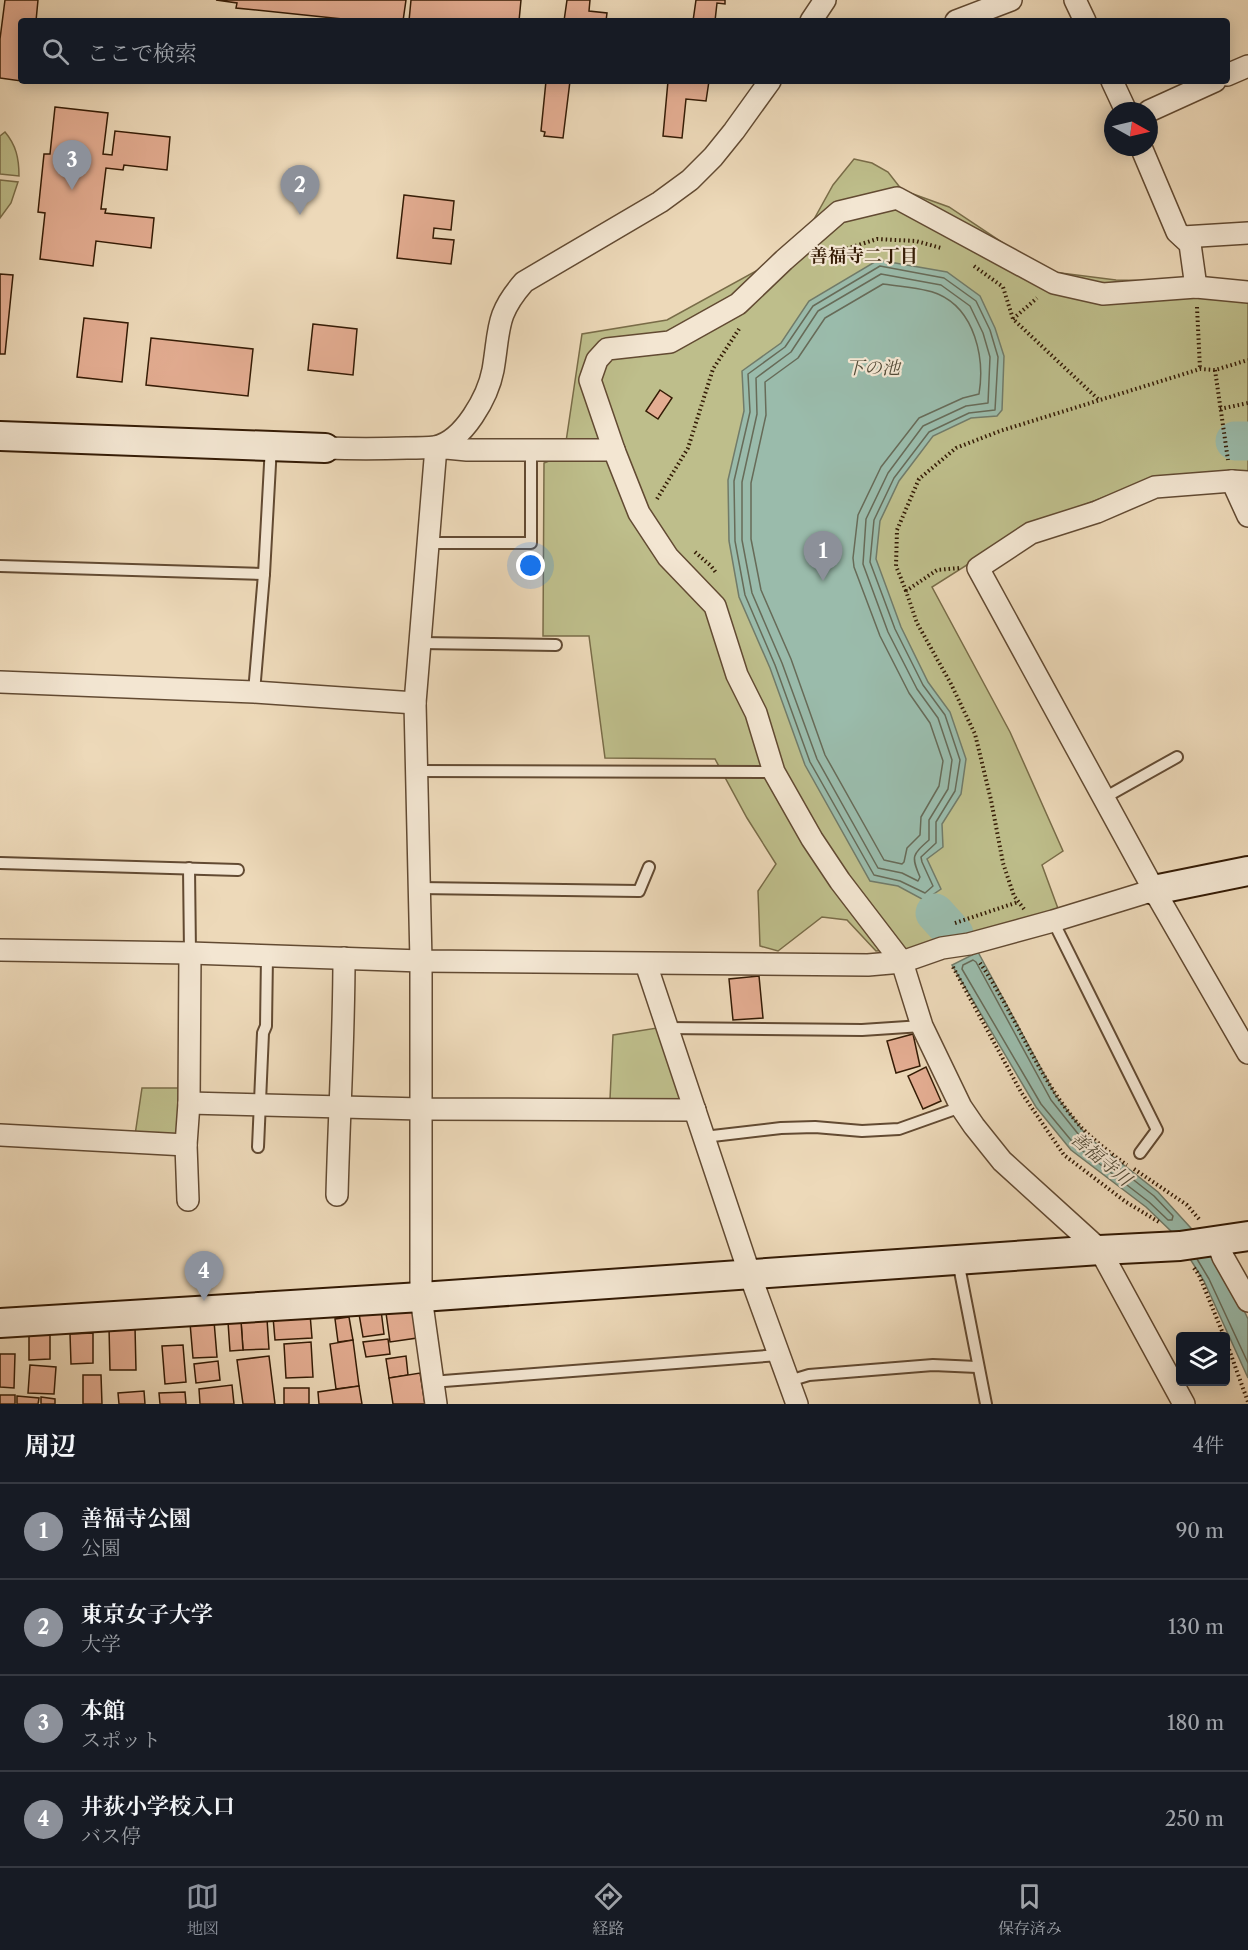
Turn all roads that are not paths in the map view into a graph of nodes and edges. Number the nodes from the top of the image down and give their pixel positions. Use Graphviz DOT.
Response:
graph roads {
  1 [pos="825,0"];
  2 [pos="1011,0"];
  3 [pos="1075,0"];
  4 [pos="813,18"];
  5 [pos="964,18"];
  6 [pos="1084,18"];
  7 [pos="1248,66"];
  8 [pos="1230,74"];
  9 [pos="768,84"];
  10 [pos="1113,84"];
  11 [pos="1208,84"];
  12 [pos="1122,102"];
  13 [pos="1158,107"];
  14 [pos="1145,156"];
  15 [pos="1248,233"];
  16 [pos="1183,237"];
  17 [pos="1196,287"];
  18 [pos="1248,292"];
  19 [pos="0,436"];
  20 [pos="271,445"];
  21 [pos="436,447"];
  22 [pos="325,448"];
  23 [pos="531,449"];
  24 [pos="614,450"];
  25 [pos="1240,482"];
  26 [pos="1248,516"];
  27 [pos="428,543"];
  28 [pos="0,566"];
  29 [pos="264,574"];
  30 [pos="420,643"];
  31 [pos="556,645"];
  32 [pos="0,682"];
  33 [pos="254,692"];
  34 [pos="416,703"];
  35 [pos="1177,757"];
  36 [pos="416,771"];
  37 [pos="774,772"];
  38 [pos="1104,798"];
  39 [pos="0,863"];
  40 [pos="649,867"];
  41 [pos="189,868"];
  42 [pos="238,870"];
  43 [pos="1248,871"];
  44 [pos="419,888"];
  45 [pos="1154,890"];
  46 [pos="1053,921"];
  47 [pos="0,950"];
  48 [pos="190,953"];
  49 [pos="267,956"];
  50 [pos="344,958"];
  51 [pos="421,960"];
  52 [pos="902,962"];
  53 [pos="646,964"];
  54 [pos="922,1026"];
  55 [pos="667,1028"];
  56 [pos="1248,1053"];
  57 [pos="189,1103"];
  58 [pos="260,1105"];
  59 [pos="339,1107"];
  60 [pos="961,1107"];
  61 [pos="421,1109"];
  62 [pos="695,1110"];
  63 [pos="0,1135"];
  64 [pos="704,1137"];
  65 [pos="186,1145"];
  66 [pos="258,1147"];
  67 [pos="1140,1153"];
  68 [pos="338,1195"];
  69 [pos="188,1200"];
  70 [pos="1248,1236"];
  71 [pos="1198,1244"];
  72 [pos="1100,1250"];
  73 [pos="958,1261"];
  74 [pos="750,1275"];
  75 [pos="421,1297"];
  76 [pos="1248,1301"];
  77 [pos="0,1323"];
  78 [pos="779,1355"];
  79 [pos="977,1367"];
  80 [pos="789,1381"];
  81 [pos="431,1382"];
  82 [pos="436,1404"];
  83 [pos="797,1404"];
  84 [pos="986,1404"];
  85 [pos="1184,1404"];
  1 -- 4 [label="street"];
  2 -- 5 [label="street"];
  3 -- 6 [label="street"];
  7 -- 8 [label="street"];
  9 -- 21 [label="street"];
  10 -- 12 [label="street"];
  11 -- 13 [label="street"];
  14 -- 16 [label="street"];
  15 -- 16 [label="street"];
  16 -- 17 [label="street"];
  17 -- 18 [label="street"];
  17 -- 24 [label="street"];
  19 -- 20 [label="street"];
  20 -- 22 [label="street"];
  20 -- 29 [label="lane"];
  21 -- 22 [label="street"];
  21 -- 23 [label="street"];
  21 -- 27 [label="street"];
  23 -- 24 [label="street"];
  23 -- 27 [label="lane"];
  24 -- 37 [label="street"];
  25 -- 26 [label="street"];
  25 -- 38 [label="street"];
  27 -- 30 [label="street"];
  28 -- 29 [label="lane"];
  29 -- 33 [label="lane"];
  30 -- 31 [label="lane"];
  30 -- 34 [label="street"];
  32 -- 33 [label="street"];
  33 -- 34 [label="street"];
  34 -- 36 [label="street"];
  35 -- 38 [label="lane"];
  36 -- 37 [label="lane"];
  36 -- 44 [label="street"];
  37 -- 52 [label="street"];
  38 -- 45 [label="street"];
  39 -- 41 [label="lane"];
  40 -- 44 [label="lane"];
  41 -- 42 [label="lane"];
  41 -- 48 [label="lane"];
  43 -- 45 [label="street"];
  44 -- 51 [label="street"];
  45 -- 46 [label="street"];
  45 -- 56 [label="street"];
  46 -- 52 [label="street"];
  46 -- 67 [label="lane"];
  47 -- 48 [label="street"];
  48 -- 49 [label="street"];
  48 -- 57 [label="street"];
  49 -- 50 [label="street"];
  49 -- 58 [label="lane"];
  50 -- 51 [label="street"];
  50 -- 59 [label="street"];
  51 -- 53 [label="street"];
  51 -- 61 [label="street"];
  52 -- 53 [label="street"];
  52 -- 54 [label="street"];
  53 -- 55 [label="street"];
  54 -- 55 [label="lane"];
  54 -- 60 [label="street"];
  55 -- 62 [label="street"];
  57 -- 58 [label="street"];
  57 -- 65 [label="street"];
  58 -- 59 [label="street"];
  58 -- 66 [label="lane"];
  59 -- 61 [label="street"];
  59 -- 68 [label="street"];
  60 -- 64 [label="lane"];
  60 -- 72 [label="street"];
  61 -- 62 [label="street"];
  61 -- 75 [label="street"];
  62 -- 64 [label="street"];
  63 -- 65 [label="street"];
  64 -- 74 [label="street"];
  65 -- 69 [label="street"];
  70 -- 71 [label="street"];
  71 -- 72 [label="street"];
  71 -- 76 [label="street"];
  72 -- 73 [label="street"];
  72 -- 85 [label="street"];
  73 -- 74 [label="street"];
  73 -- 79 [label="lane"];
  74 -- 75 [label="street"];
  74 -- 78 [label="street"];
  75 -- 77 [label="street"];
  75 -- 81 [label="street"];
  78 -- 80 [label="street"];
  78 -- 81 [label="lane"];
  79 -- 80 [label="lane"];
  79 -- 84 [label="lane"];
  80 -- 83 [label="street"];
  81 -- 82 [label="street"];
}
